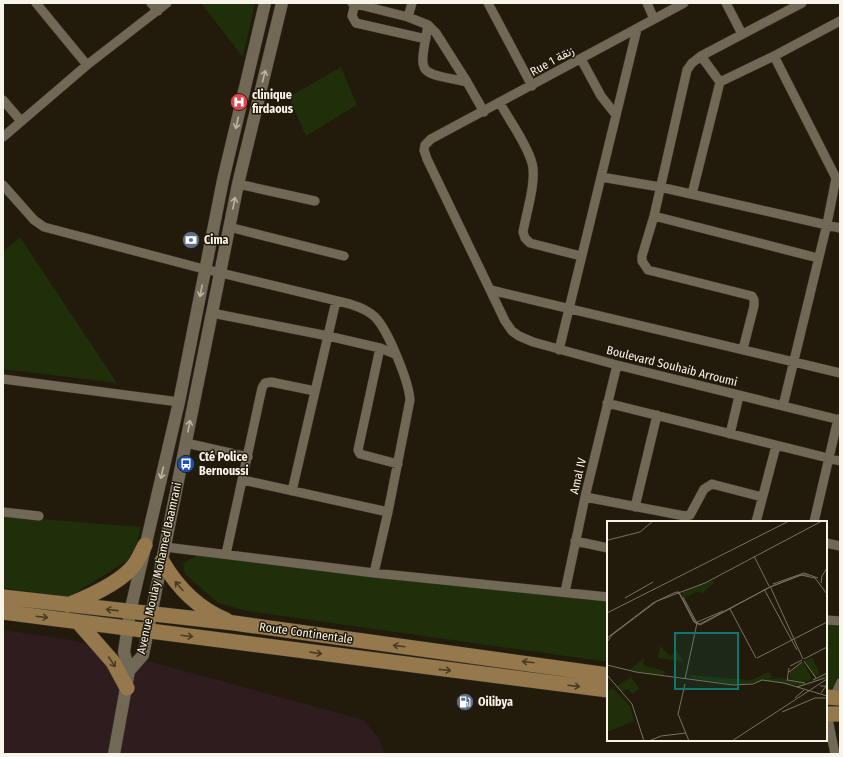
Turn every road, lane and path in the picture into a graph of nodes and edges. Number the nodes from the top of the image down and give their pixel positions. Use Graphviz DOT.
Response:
graph roads {
  1 [pos="36,3"];
  2 [pos="151,3"];
  3 [pos="167,3"];
  4 [pos="265,3"];
  5 [pos="282,3"];
  6 [pos="354,3"];
  7 [pos="412,3"];
  8 [pos="488,3"];
  9 [pos="647,3"];
  10 [pos="684,3"];
  11 [pos="726,3"];
  12 [pos="802,3"];
  13 [pos="158,11"];
  14 [pos="408,17"];
  15 [pos="654,19"];
  16 [pos="840,21"];
  17 [pos="428,25"];
  18 [pos="637,28"];
  19 [pos="742,34"];
  20 [pos="426,39"];
  21 [pos="701,56"];
  22 [pos="774,56"];
  23 [pos="581,59"];
  24 [pos="87,66"];
  25 [pos="467,82"];
  26 [pos="720,82"];
  27 [pos="532,86"];
  28 [pos="3,100"];
  29 [pos="500,103"];
  30 [pos="484,112"];
  31 [pos="616,115"];
  32 [pos="21,122"];
  33 [pos="3,137"];
  34 [pos="431,139"];
  35 [pos="601,177"];
  36 [pos="838,179"];
  37 [pos="238,184"];
  38 [pos="3,185"];
  39 [pos="660,187"];
  40 [pos="692,194"];
  41 [pos="315,201"];
  42 [pos="654,216"];
  43 [pos="827,224"];
  44 [pos="229,227"];
  45 [pos="840,228"];
  46 [pos="344,256"];
  47 [pos="581,256"];
  48 [pos="818,258"];
  49 [pos="205,269"];
  50 [pos="220,273"];
  51 [pos="491,290"];
  52 [pos="336,300"];
  53 [pos="568,308"];
  54 [pos="212,313"];
  55 [pos="328,336"];
  56 [pos="380,348"];
  57 [pos="743,349"];
  58 [pos="559,350"];
  59 [pos="395,354"];
  60 [pos="792,362"];
  61 [pos="617,365"];
  62 [pos="840,373"];
  63 [pos="3,379"];
  64 [pos="314,391"];
  65 [pos="739,396"];
  66 [pos="179,402"];
  67 [pos="607,403"];
  68 [pos="783,406"];
  69 [pos="657,416"];
  70 [pos="839,420"];
  71 [pos="730,434"];
  72 [pos="186,443"];
  73 [pos="776,446"];
  74 [pos="248,457"];
  75 [pos="829,458"];
  76 [pos="840,461"];
  77 [pos="398,464"];
  78 [pos="243,480"];
  79 [pos="292,491"];
  80 [pos="585,497"];
  81 [pos="762,497"];
  82 [pos="636,507"];
  83 [pos="3,512"];
  84 [pos="388,512"];
  85 [pos="39,516"];
  86 [pos="756,521"];
  87 [pos="814,521"];
  88 [pos="575,541"];
  89 [pos="827,543"];
  90 [pos="145,545"];
  91 [pos="840,546"];
  92 [pos="607,548"];
  93 [pos="163,554"];
  94 [pos="226,554"];
  95 [pos="374,573"];
  96 [pos="565,592"];
  97 [pos="3,597"];
  98 [pos="607,597"];
  99 [pos="66,605"];
  100 [pos="3,612"];
  101 [pos="130,612"];
  102 [pos="152,615"];
  103 [pos="827,620"];
  104 [pos="840,621"];
  105 [pos="78,622"];
  106 [pos="234,623"];
  107 [pos="127,629"];
  108 [pos="148,631"];
  109 [pos="129,672"];
  110 [pos="607,675"];
  111 [pos="840,682"];
  112 [pos="127,688"];
  113 [pos="607,690"];
  114 [pos="833,697"];
  115 [pos="831,714"];
  116 [pos="114,754"];
  117 [pos="835,754"];
  1 -- 24 [label="street"];
  2 -- 13 [label="street"];
  3 -- 13 [label="street"];
  4 -- 49 [label="street, Avenue Moulay Mohamed Baamrani, one-way"];
  37 -- 5 [label="street, Avenue Moulay Mohamed Baamrani, one-way"];
  6 -- 14 [label="street"];
  6 -- 20 [label="street"];
  7 -- 14 [label="street"];
  8 -- 27 [label="street"];
  9 -- 15 [label="street"];
  10 -- 15 [label="street, Rue 1 زنقة"];
  11 -- 19 [label="street"];
  12 -- 19 [label="street"];
  13 -- 24 [label="street"];
  14 -- 17 [label="street"];
  15 -- 18 [label="street, Rue 1 زنقة"];
  16 -- 22 [label="street"];
  17 -- 20 [label="street"];
  17 -- 25 [label="street"];
  18 -- 23 [label="street, Rue 1 زنقة"];
  18 -- 31 [label="street"];
  19 -- 21 [label="street"];
  20 -- 25 [label="street"];
  21 -- 26 [label="street"];
  21 -- 39 [label="street"];
  22 -- 26 [label="street"];
  22 -- 36 [label="street"];
  23 -- 27 [label="street, Rue 1 زنقة"];
  23 -- 31 [label="street"];
  24 -- 32 [label="street"];
  25 -- 30 [label="street"];
  26 -- 40 [label="street"];
  27 -- 29 [label="street, Rue 1 زنقة"];
  28 -- 32 [label="street"];
  29 -- 30 [label="street, Rue 1 زنقة"];
  29 -- 47 [label="street"];
  30 -- 34 [label="street, Rue 1 زنقة"];
  31 -- 35 [label="street"];
  32 -- 33 [label="street"];
  34 -- 51 [label="street, Boulevard Souhaib Arroumi"];
  35 -- 39 [label="street"];
  35 -- 47 [label="street"];
  36 -- 43 [label="street"];
  37 -- 41 [label="street"];
  44 -- 37 [label="street, Avenue Moulay Mohamed Baamrani, one-way"];
  38 -- 49 [label="street"];
  39 -- 40 [label="street"];
  39 -- 42 [label="street"];
  40 -- 43 [label="street"];
  42 -- 48 [label="street"];
  42 -- 57 [label="street"];
  43 -- 45 [label="street"];
  43 -- 48 [label="street"];
  44 -- 46 [label="street"];
  44 -- 50 [label="street, Avenue Moulay Mohamed Baamrani"];
  47 -- 53 [label="street"];
  48 -- 60 [label="street"];
  49 -- 50 [label="street"];
  49 -- 66 [label="street, Avenue Moulay Mohamed Baamrani, one-way"];
  50 -- 52 [label="street"];
  50 -- 54 [label="street, Avenue Moulay Mohamed Baamrani"];
  51 -- 53 [label="street"];
  51 -- 58 [label="street, Boulevard Souhaib Arroumi"];
  52 -- 55 [label="street"];
  52 -- 59 [label="street"];
  53 -- 57 [label="street"];
  53 -- 58 [label="street"];
  54 -- 55 [label="street"];
  72 -- 54 [label="street, Avenue Moulay Mohamed Baamrani, one-way"];
  55 -- 56 [label="street"];
  55 -- 64 [label="street"];
  56 -- 59 [label="street"];
  56 -- 77 [label="street"];
  57 -- 60 [label="street"];
  58 -- 61 [label="street, Boulevard Souhaib Arroumi"];
  59 -- 77 [label="street"];
  60 -- 62 [label="street"];
  60 -- 68 [label="street"];
  61 -- 65 [label="street, Boulevard Souhaib Arroumi"];
  61 -- 67 [label="street, Amal IV"];
  63 -- 66 [label="street"];
  64 -- 74 [label="street"];
  64 -- 79 [label="street"];
  65 -- 68 [label="street, Boulevard Souhaib Arroumi"];
  65 -- 71 [label="street"];
  66 -- 90 [label="street, Avenue Moulay Mohamed Baamrani, one-way"];
  67 -- 69 [label="street"];
  67 -- 80 [label="street, Amal IV"];
  68 -- 70 [label="street, Boulevard Souhaib Arroumi"];
  69 -- 71 [label="street"];
  69 -- 82 [label="street"];
  70 -- 75 [label="street"];
  71 -- 73 [label="street"];
  72 -- 74 [label="street"];
  72 -- 93 [label="street, Avenue Moulay Mohamed Baamrani"];
  73 -- 75 [label="street"];
  73 -- 81 [label="street"];
  74 -- 78 [label="street"];
  75 -- 76 [label="street"];
  75 -- 87 [label="street"];
  77 -- 84 [label="street"];
  78 -- 79 [label="street"];
  78 -- 94 [label="street"];
  79 -- 84 [label="street"];
  80 -- 82 [label="street"];
  80 -- 88 [label="street, Amal IV"];
  81 -- 82 [label="street"];
  81 -- 86 [label="street"];
  83 -- 85 [label="street"];
  84 -- 95 [label="street"];
  88 -- 92 [label="street"];
  88 -- 96 [label="street, Amal IV"];
  89 -- 91 [label="street"];
  90 -- 99 [label="main road"];
  90 -- 101 [label="street, Avenue Moulay Mohamed Baamrani"];
  93 -- 94 [label="street"];
  93 -- 102 [label="street, Avenue Moulay Mohamed Baamrani"];
  106 -- 93 [label="main road, one-way"];
  94 -- 95 [label="street"];
  95 -- 96 [label="street"];
  96 -- 98 [label="street"];
  97 -- 99 [label="main road, Route Continentale"];
  101 -- 99 [label="main road, Route Continentale, one-way"];
  100 -- 105 [label="main road, Route Continentale, one-way"];
  101 -- 102 [label="main road, Route Continentale"];
  101 -- 107 [label="street, Avenue Moulay Mohamed Baamrani"];
  102 -- 106 [label="main road, Route Continentale"];
  102 -- 108 [label="street, Avenue Moulay Mohamed Baamrani"];
  103 -- 104 [label="street"];
  105 -- 107 [label="main road, Route Continentale"];
  105 -- 112 [label="main road, one-way"];
  110 -- 106 [label="main road, Route Continentale, one-way"];
  107 -- 108 [label="main road, Route Continentale"];
  107 -- 109 [label="street, Avenue Moulay Mohamed Baamrani"];
  108 -- 109 [label="street, Avenue Moulay Mohamed Baamrani"];
  108 -- 113 [label="main road, Route Continentale, one-way"];
  109 -- 112 [label="street"];
  111 -- 114 [label="street"];
  112 -- 116 [label="street"];
  115 -- 117 [label="street"];
}
